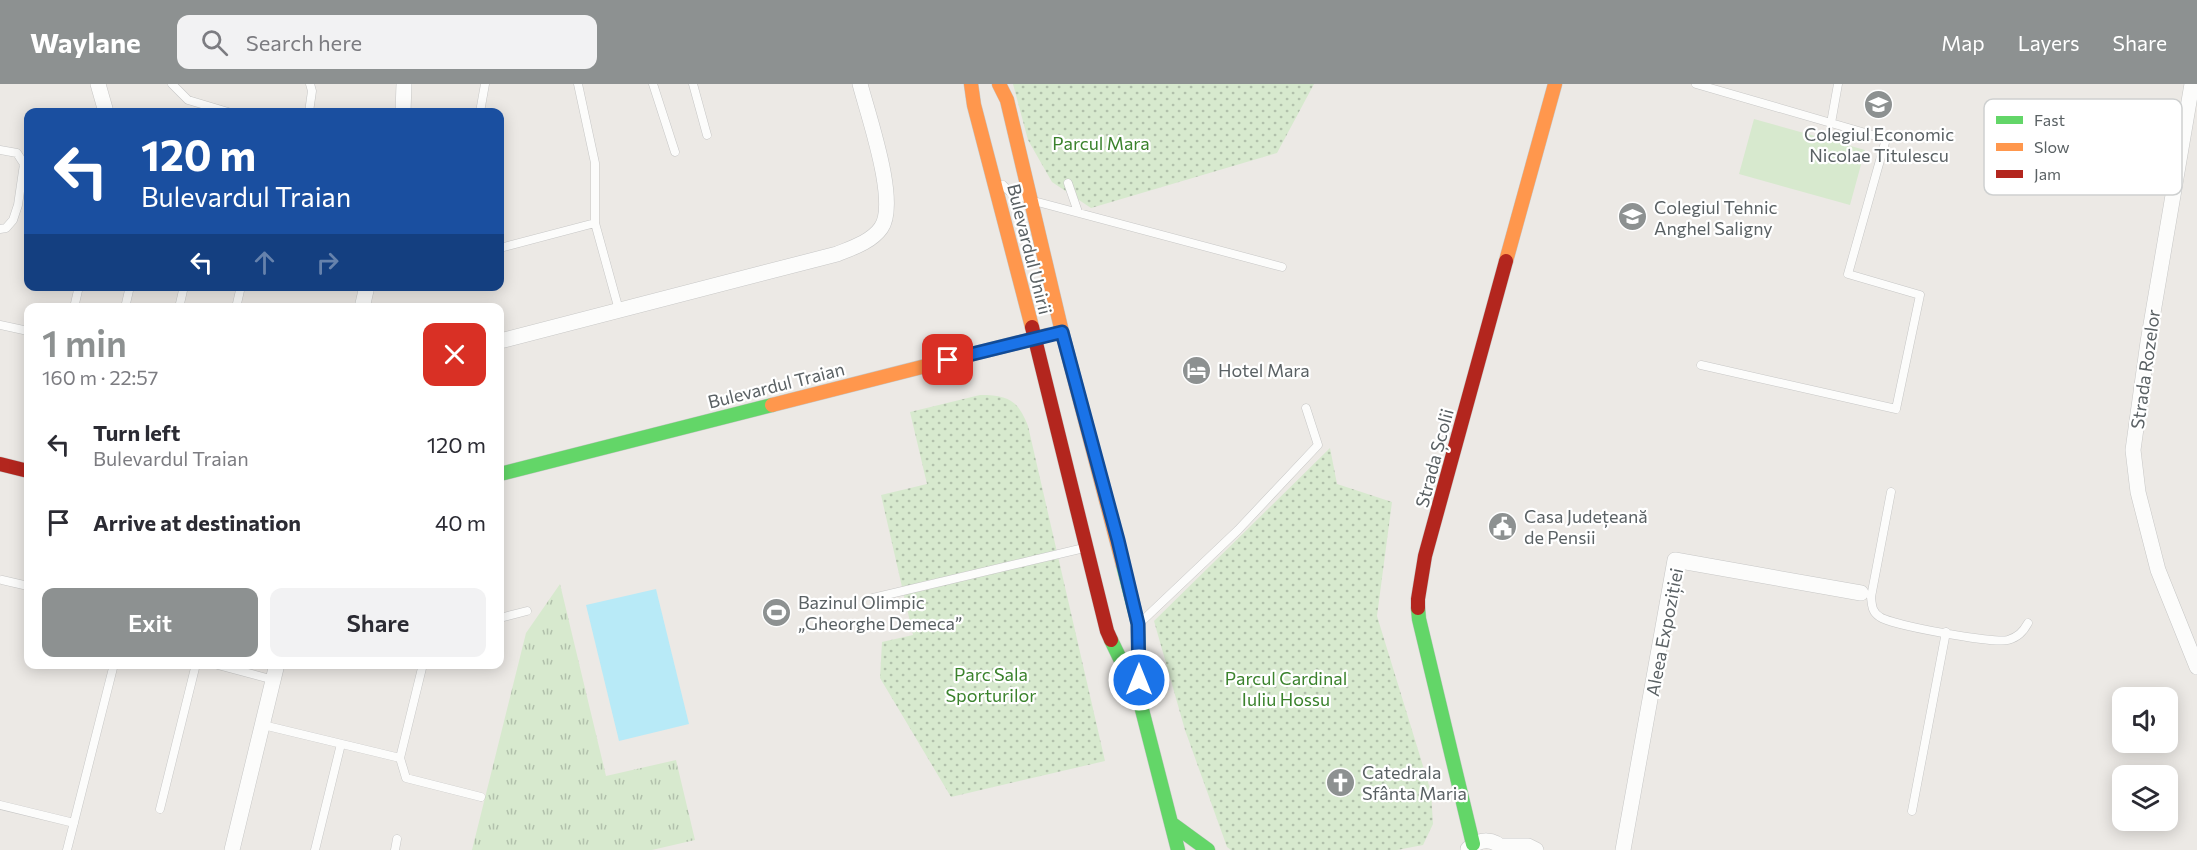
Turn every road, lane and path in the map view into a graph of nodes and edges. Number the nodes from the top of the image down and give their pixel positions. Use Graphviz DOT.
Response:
graph roads {
  1 [pos="98,84"];
  2 [pos="172,84"];
  3 [pos="310,84"];
  4 [pos="404,84"];
  5 [pos="485,84"];
  6 [pos="578,84"];
  7 [pos="653,84"];
  8 [pos="693,84"];
  9 [pos="860,84"];
  10 [pos="971,84"];
  11 [pos="999,84"];
  12 [pos="1555,84"];
  13 [pos="1696,84"];
  14 [pos="1838,84"];
  15 [pos="2192,84"];
  16 [pos="105,108"];
  17 [pos="215,108"];
  18 [pos="310,108"];
  19 [pos="403,108"];
  20 [pos="481,108"];
  21 [pos="1831,123"];
  22 [pos="707,135"];
  23 [pos="2182,142"];
  24 [pos="0,150"];
  25 [pos="675,152"];
  26 [pos="993,176"];
  27 [pos="1068,183"];
  28 [pos="2173,195"];
  29 [pos="1030,201"];
  30 [pos="1078,212"];
  31 [pos="595,223"];
  32 [pos="0,229"];
  33 [pos="504,247"];
  34 [pos="1282,267"];
  35 [pos="619,310"];
  36 [pos="0,325"];
  37 [pos="24,330"];
  38 [pos="1062,332"];
  39 [pos="1034,339"];
  40 [pos="504,340"];
  41 [pos="1701,365"];
  42 [pos="1306,408"];
  43 [pos="0,464"];
  44 [pos="24,470"];
  45 [pos="504,473"];
  46 [pos="1891,492"];
  47 [pos="1086,548"];
  48 [pos="2,580"];
  49 [pos="24,585"];
  50 [pos="1861,594"];
  51 [pos="873,598"];
  52 [pos="527,611"];
  53 [pos="504,617"];
  54 [pos="2028,622"];
  55 [pos="1138,624"];
  56 [pos="1946,633"];
  57 [pos="2194,651"];
  58 [pos="2197,668"];
  59 [pos="113,669"];
  60 [pos="195,669"];
  61 [pos="252,669"];
  62 [pos="422,669"];
  63 [pos="275,672"];
  64 [pos="1139,698"];
  65 [pos="262,725"];
  66 [pos="341,744"];
  67 [pos="400,758"];
  68 [pos="481,797"];
  69 [pos="0,805"];
  70 [pos="160,809"];
  71 [pos="1912,811"];
  72 [pos="74,823"];
  73 [pos="1171,823"];
  74 [pos="398,839"];
  75 [pos="1470,847"];
  76 [pos="1503,848"];
  77 [pos="67,850"];
  78 [pos="232,850"];
  79 [pos="315,850"];
  80 [pos="395,850"];
  81 [pos="1178,850"];
  82 [pos="1208,850"];
  83 [pos="1536,850"];
  84 [pos="1623,850"];
  1 -- 16 [label="street"];
  2 -- 17 [label="lane"];
  3 -- 18 [label="lane"];
  4 -- 19 [label="street"];
  5 -- 20 [label="lane"];
  6 -- 31 [label="lane"];
  7 -- 25 [label="lane"];
  8 -- 22 [label="lane"];
  9 -- 35 [label="street"];
  10 -- 26 [label="main road, Bulevardul Unirii"];
  11 -- 29 [label="main road, Bulevardul Unirii"];
  12 -- 75 [label="main road, Strada Școlii"];
  13 -- 21 [label="lane"];
  14 -- 21 [label="lane"];
  15 -- 23 [label="street, Strada Rozelor"];
  21 -- 41 [label="lane"];
  24 -- 32 [label="lane"];
  26 -- 29 [label="lane"];
  26 -- 39 [label="main road, Bulevardul Unirii"];
  27 -- 30 [label="lane"];
  28 -- 57 [label="street, Strada Rozelor"];
  29 -- 30 [label="lane"];
  29 -- 38 [label="main road, Bulevardul Unirii"];
  30 -- 34 [label="lane"];
  31 -- 33 [label="lane"];
  31 -- 35 [label="lane"];
  35 -- 40 [label="street"];
  36 -- 37 [label="lane"];
  38 -- 39 [label="main road, Bulevardul Traian"];
  38 -- 55 [label="main road, Bulevardul Unirii"];
  39 -- 45 [label="main road, Bulevardul Traian"];
  39 -- 47 [label="main road, Bulevardul Unirii"];
  42 -- 55 [label="lane"];
  43 -- 44 [label="main road"];
  46 -- 56 [label="lane"];
  47 -- 51 [label="lane"];
  47 -- 64 [label="main road, Bulevardul Unirii"];
  48 -- 49 [label="lane"];
  50 -- 84 [label="street, Aleea Expoziției"];
  52 -- 53 [label="lane"];
  54 -- 56 [label="lane"];
  55 -- 64 [label="main road, Bulevardul Unirii"];
  56 -- 71 [label="lane"];
  57 -- 58 [label="street, Strada Rozelor"];
  59 -- 72 [label="lane"];
  60 -- 70 [label="lane"];
  61 -- 63 [label="lane"];
  62 -- 67 [label="lane"];
  63 -- 65 [label="street"];
  64 -- 73 [label="main road, Bulevardul Unirii"];
  65 -- 66 [label="lane"];
  65 -- 78 [label="street"];
  66 -- 67 [label="lane"];
  66 -- 79 [label="lane"];
  67 -- 68 [label="lane"];
  69 -- 72 [label="lane"];
  72 -- 77 [label="lane"];
  73 -- 81 [label="main road, Bulevardul Unirii"];
  73 -- 82 [label="main road"];
  74 -- 80 [label="lane"];
  75 -- 76 [label="street"];
  76 -- 83 [label="street"];
}
